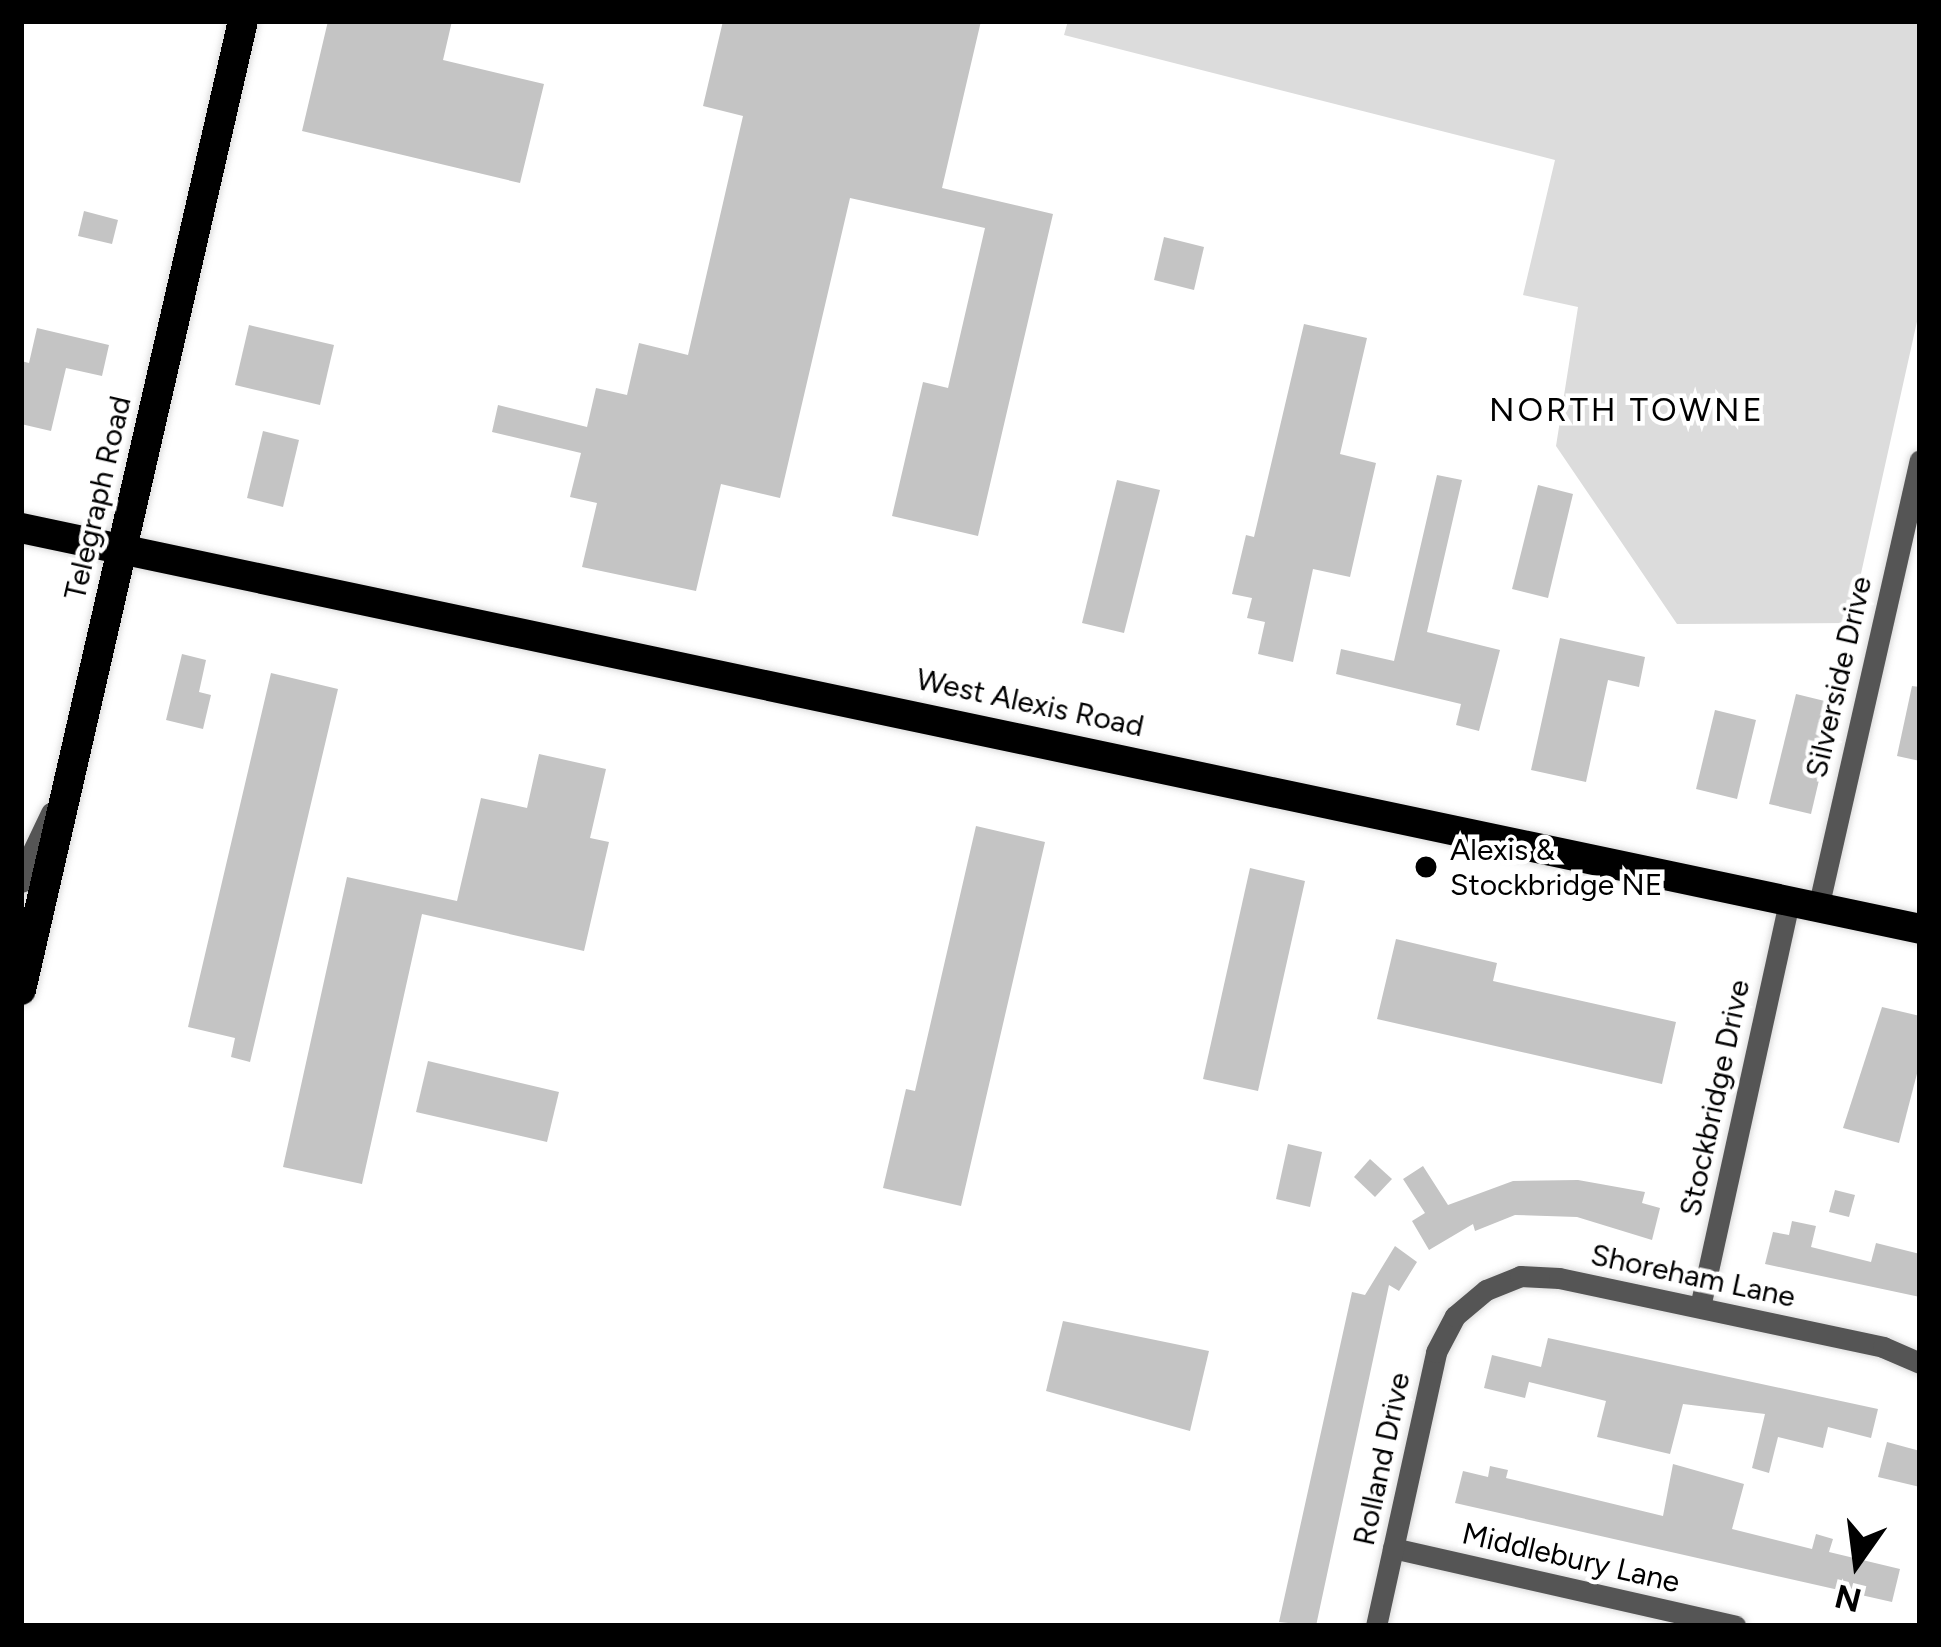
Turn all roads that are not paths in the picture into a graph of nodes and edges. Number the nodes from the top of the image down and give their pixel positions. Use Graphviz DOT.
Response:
graph roads {
  1 [pos="244,21"];
  2 [pos="1920,460"];
  3 [pos="21,528"];
  4 [pos="124,548"];
  5 [pos="67,785"];
  6 [pos="21,881"];
  7 [pos="1804,905"];
  8 [pos="1920,929"];
  9 [pos="21,990"];
  10 [pos="1700,1307"];
  11 [pos="1460,1312"];
  12 [pos="1920,1363"];
  13 [pos="1393,1548"];
  14 [pos="1376,1626"];
  15 [pos="1736,1626"];
  1 -- 4 [label="main road, Telegraph Road"];
  2 -- 7 [label="street, Silverside Drive"];
  3 -- 4 [label="main road, West Alexis Road"];
  4 -- 5 [label="main road, Telegraph Road"];
  4 -- 7 [label="main road, West Alexis Road"];
  5 -- 6 [label="street"];
  5 -- 9 [label="main road, Telegraph Road"];
  7 -- 8 [label="main road, West Alexis Road"];
  7 -- 10 [label="street, Stockbridge Drive"];
  10 -- 11 [label="street, Shoreham Lane"];
  10 -- 12 [label="street, Shoreham Lane"];
  11 -- 13 [label="street, Rolland Drive"];
  13 -- 14 [label="street, Rolland Drive"];
  13 -- 15 [label="street, Middlebury Lane"];
}
